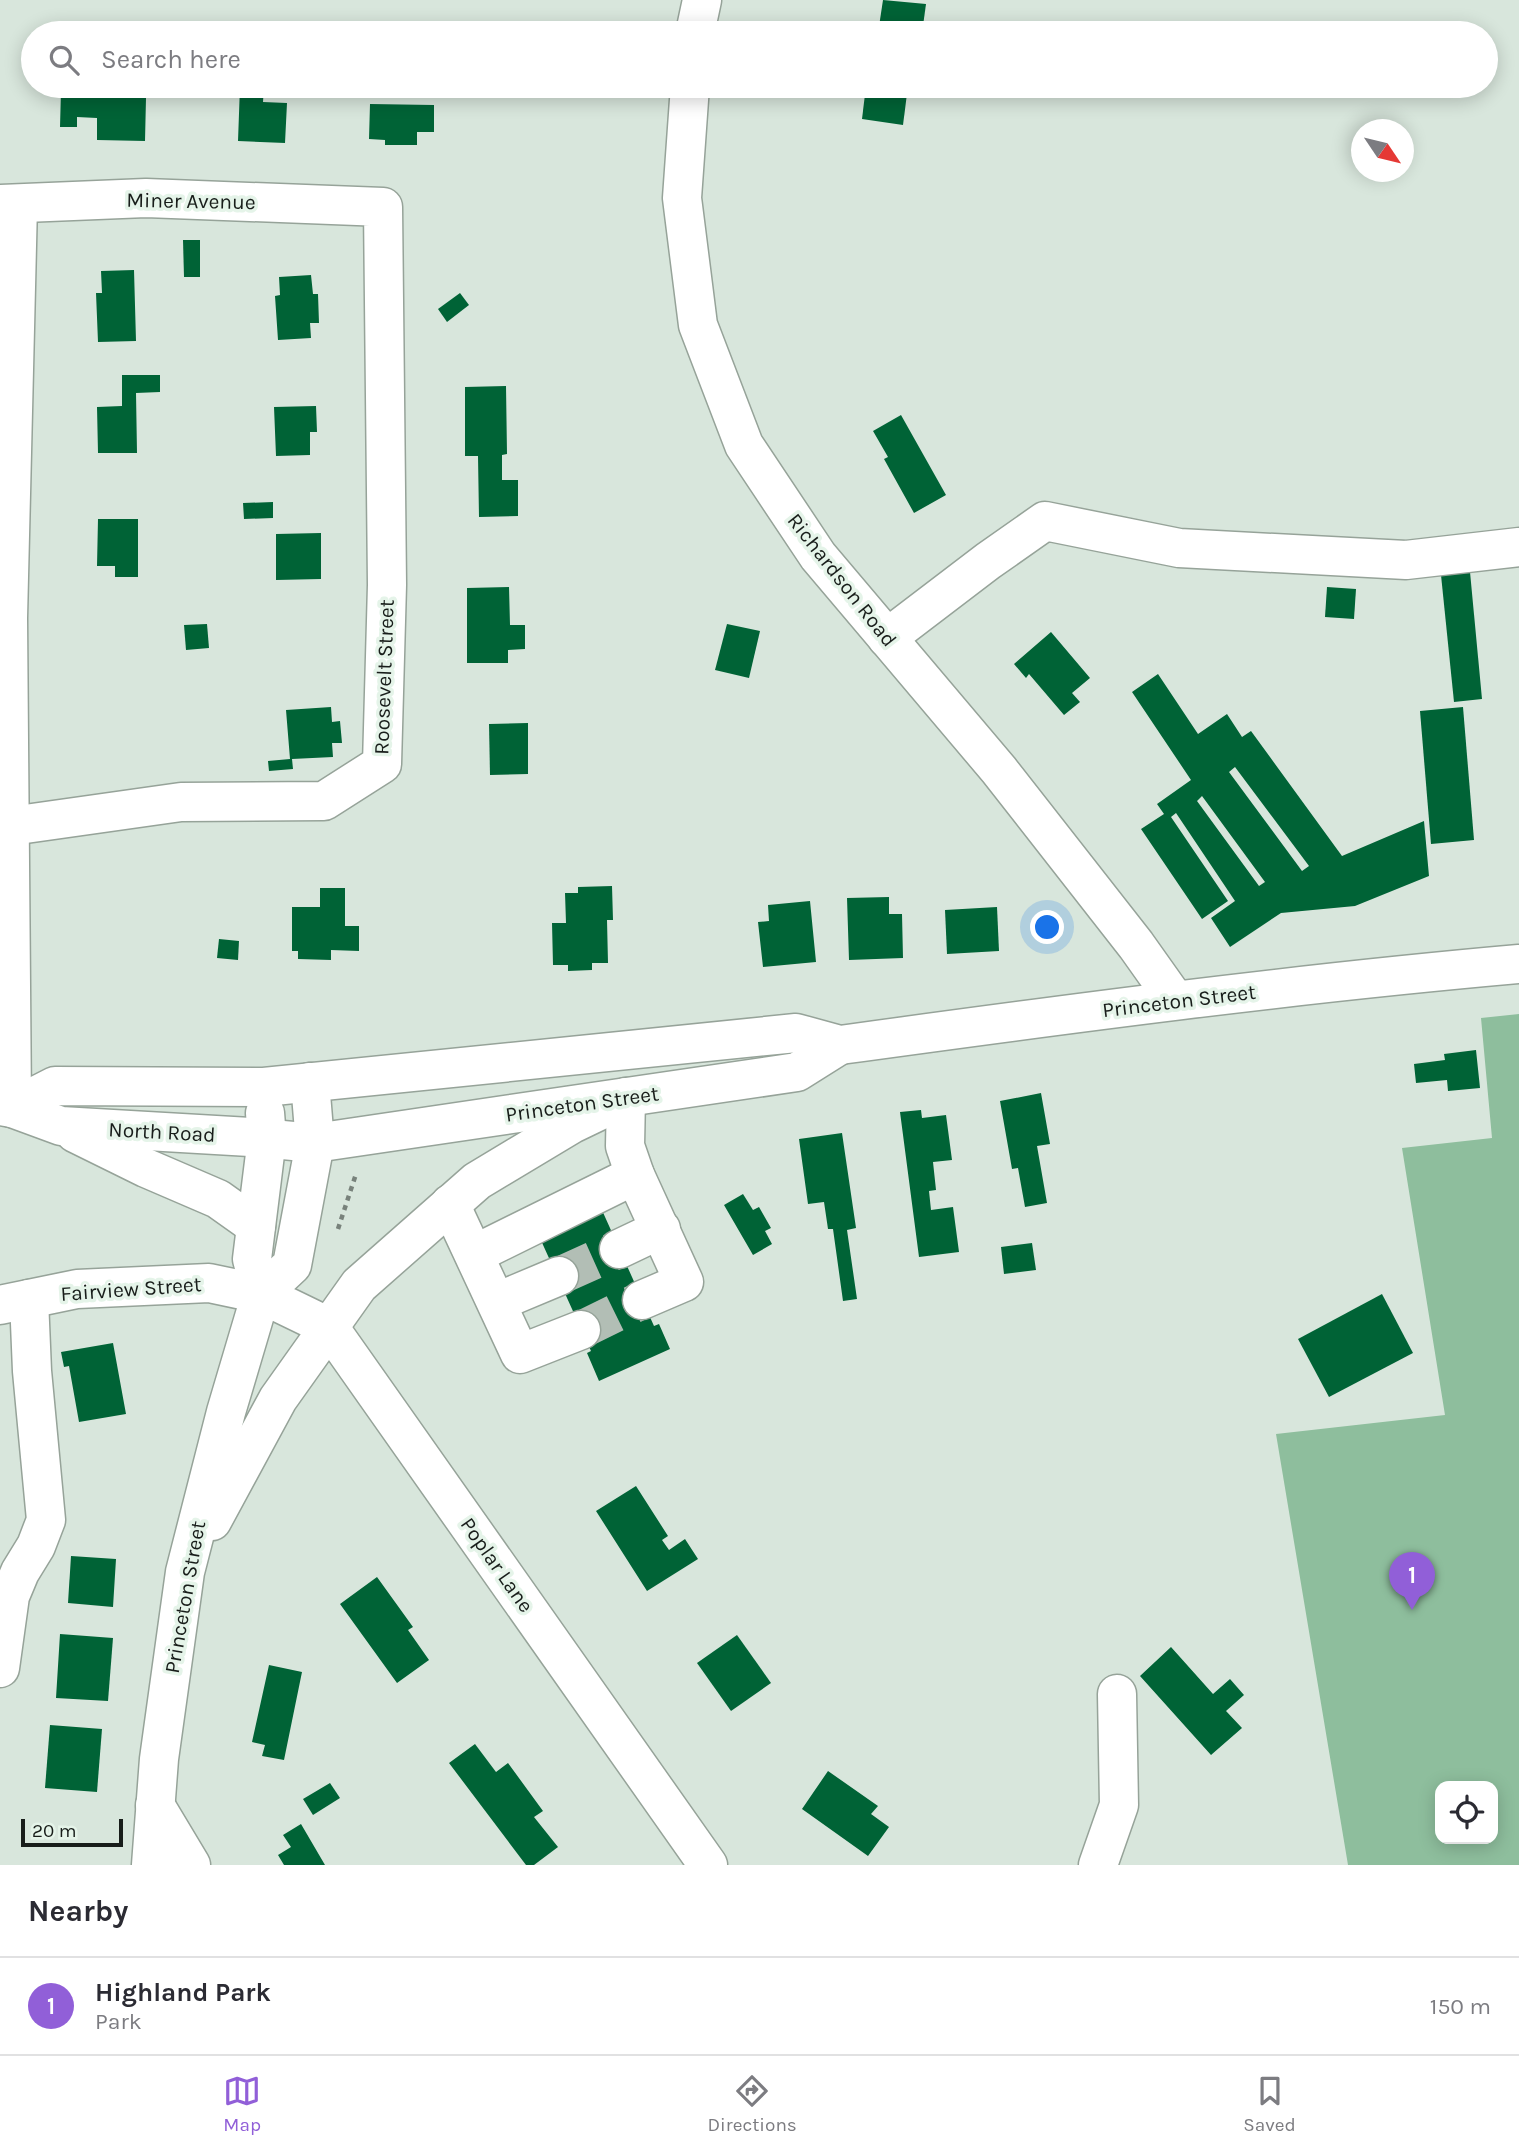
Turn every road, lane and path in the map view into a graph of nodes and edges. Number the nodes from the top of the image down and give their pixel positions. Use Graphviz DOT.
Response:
graph roads {
  1 [pos="702,0"];
  2 [pos="698,21"];
  3 [pos="689,98"];
  4 [pos="9,204"];
  5 [pos="383,207"];
  6 [pos="1519,547"];
  7 [pos="887,638"];
  8 [pos="11,826"];
  9 [pos="1519,964"];
  10 [pos="1175,1000"];
  11 [pos="840,1045"];
  12 [pos="310,1082"];
  13 [pos="264,1087"];
  14 [pos="626,1097"];
  15 [pos="6,1107"];
  16 [pos="61,1126"];
  17 [pos="267,1138"];
  18 [pos="315,1143"];
  19 [pos="349,1166"];
  20 [pos="635,1175"];
  21 [pos="450,1204"];
  22 [pos="256,1226"];
  23 [pos="661,1229"];
  24 [pos="336,1235"];
  25 [pos="619,1249"];
  26 [pos="475,1254"];
  27 [pos="559,1276"];
  28 [pos="261,1294"];
  29 [pos="642,1300"];
  30 [pos="15,1302"];
  31 [pos="497,1302"];
  32 [pos="329,1327"];
  33 [pos="581,1330"];
  34 [pos="185,1572"];
  35 [pos="0,1668"];
  36 [pos="1116,1694"];
  37 [pos="155,1805"];
  38 [pos="151,1865"];
  39 [pos="191,1865"];
  40 [pos="708,1865"];
  41 [pos="1098,1865"];
  1 -- 2 [label="street"];
  3 -- 7 [label="street, Richardson Road"];
  4 -- 5 [label="street, Miner Avenue"];
  4 -- 8 [label="street"];
  5 -- 8 [label="street, Roosevelt Street"];
  6 -- 7 [label="street"];
  7 -- 10 [label="street, Richardson Road"];
  8 -- 15 [label="street"];
  9 -- 10 [label="street, Princeton Street"];
  10 -- 11 [label="street, Princeton Street"];
  11 -- 12 [label="street, Princeton Street"];
  11 -- 14 [label="street, Princeton Street"];
  12 -- 13 [label="street, Princeton Street"];
  12 -- 18 [label="street"];
  13 -- 15 [label="street, North Road"];
  13 -- 17 [label="street"];
  14 -- 18 [label="street, Princeton Street"];
  14 -- 20 [label="street"];
  14 -- 21 [label="street"];
  15 -- 16 [label="street, North Road"];
  16 -- 17 [label="street, North Road"];
  16 -- 22 [label="street"];
  17 -- 18 [label="street, North Road"];
  17 -- 22 [label="street"];
  18 -- 28 [label="street"];
  19 -- 24 [label="path"];
  20 -- 23 [label="street"];
  20 -- 26 [label="street"];
  21 -- 26 [label="street"];
  21 -- 32 [label="street"];
  22 -- 28 [label="street"];
  23 -- 25 [label="street"];
  23 -- 29 [label="street"];
  26 -- 31 [label="street"];
  27 -- 31 [label="street"];
  28 -- 30 [label="street, Fairview Street"];
  28 -- 32 [label="street, Poplar Lane"];
  28 -- 34 [label="street, Princeton Street"];
  30 -- 35 [label="street"];
  31 -- 33 [label="street"];
  32 -- 34 [label="street"];
  32 -- 40 [label="street, Poplar Lane"];
  34 -- 37 [label="street, Princeton Street"];
  36 -- 41 [label="street"];
  37 -- 38 [label="street, Princeton Street"];
  37 -- 39 [label="street"];
}
